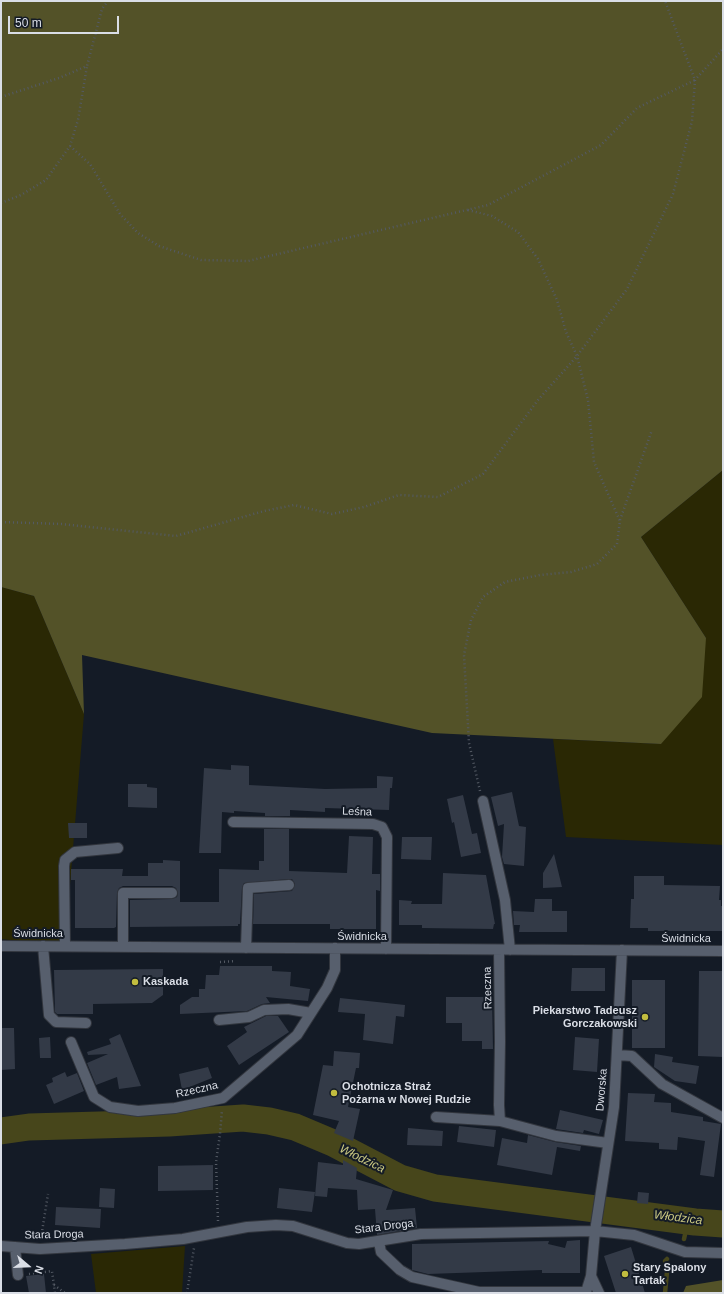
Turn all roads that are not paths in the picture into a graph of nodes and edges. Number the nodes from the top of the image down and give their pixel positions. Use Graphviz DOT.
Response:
graph roads {
  1 [pos="483,801"];
  2 [pos="232,822"];
  3 [pos="118,848"];
  4 [pos="289,885"];
  5 [pos="172,893"];
  6 [pos="1,946"];
  7 [pos="43,946"];
  8 [pos="65,946"];
  9 [pos="123,947"];
  10 [pos="246,948"];
  11 [pos="335,948"];
  12 [pos="386,949"];
  13 [pos="499,950"];
  14 [pos="510,950"];
  15 [pos="622,950"];
  16 [pos="723,952"];
  17 [pos="312,1013"];
  18 [pos="219,1020"];
  19 [pos="86,1022"];
  20 [pos="71,1042"];
  21 [pos="618,1055"];
  22 [pos="436,1117"];
  23 [pos="723,1118"];
  24 [pos="500,1121"];
  25 [pos="608,1143"];
  26 [pos="596,1227"];
  27 [pos="379,1242"];
  28 [pos="1,1246"];
  29 [pos="15,1247"];
  30 [pos="723,1253"];
  31 [pos="18,1275"];
  32 [pos="590,1276"];
  33 [pos="586,1292"];
  34 [pos="480,1293"];
  35 [pos="599,1293"];
  1 -- 14 [label="street"];
  2 -- 12 [label="street, Leśna"];
  3 -- 8 [label="street"];
  4 -- 10 [label="street"];
  5 -- 9 [label="street"];
  6 -- 7 [label="street, Świdnicka"];
  7 -- 8 [label="street, Świdnicka"];
  7 -- 19 [label="street"];
  8 -- 9 [label="street, Świdnicka"];
  9 -- 10 [label="street, Świdnicka"];
  10 -- 11 [label="street, Świdnicka"];
  11 -- 12 [label="street, Świdnicka"];
  11 -- 17 [label="street, Rzeczna"];
  12 -- 13 [label="street, Świdnicka"];
  13 -- 14 [label="street, Świdnicka"];
  13 -- 24 [label="street, Rzeczna"];
  14 -- 15 [label="street, Świdnicka"];
  15 -- 16 [label="street, Świdnicka"];
  15 -- 21 [label="street, Dworska"];
  17 -- 18 [label="street"];
  17 -- 20 [label="street, Rzeczna"];
  21 -- 23 [label="street"];
  21 -- 25 [label="street, Dworska"];
  22 -- 24 [label="street"];
  24 -- 25 [label="street"];
  25 -- 26 [label="street, Dworska"];
  26 -- 27 [label="street, Stara Droga"];
  26 -- 30 [label="street, Stara Droga"];
  26 -- 32 [label="street, Dworska"];
  27 -- 29 [label="street, Stara Droga"];
  27 -- 34 [label="street"];
  28 -- 29 [label="street, Stara Droga"];
  29 -- 31 [label="street"];
  32 -- 33 [label="street, Dworska"];
  32 -- 35 [label="street"];
  33 -- 34 [label="street"];
}
